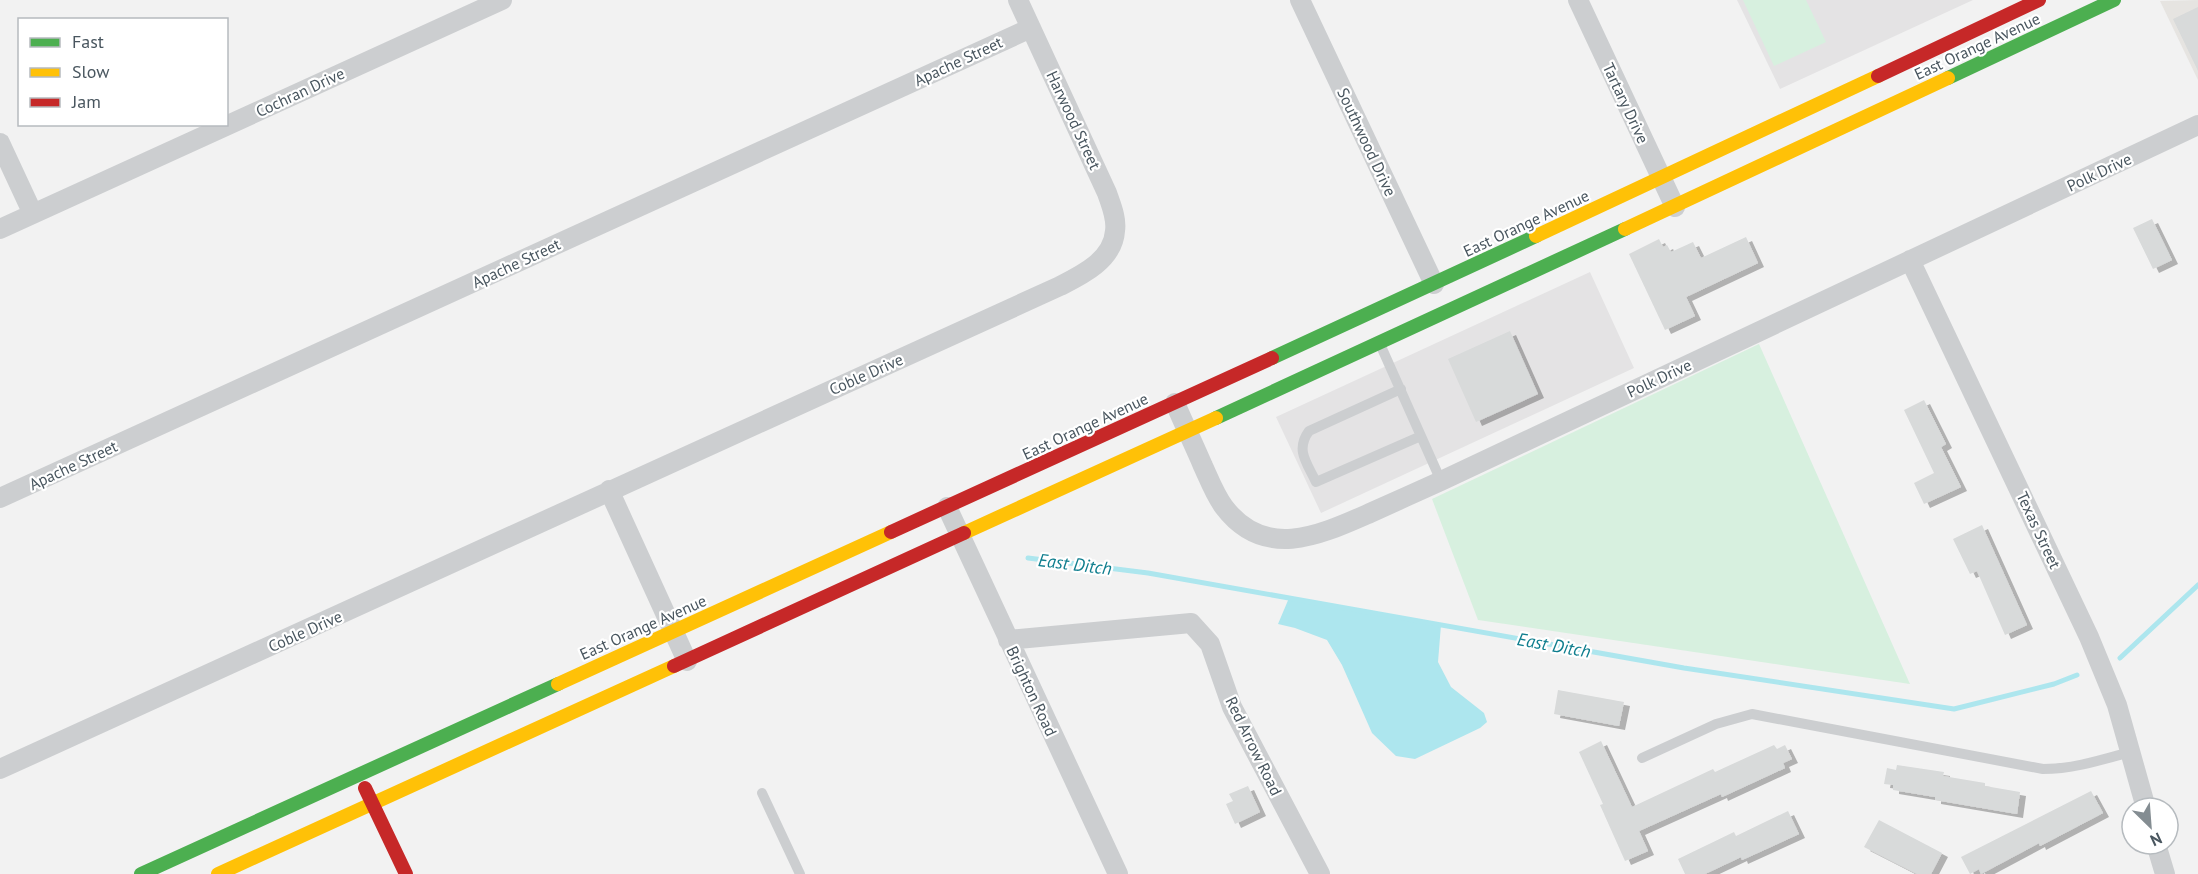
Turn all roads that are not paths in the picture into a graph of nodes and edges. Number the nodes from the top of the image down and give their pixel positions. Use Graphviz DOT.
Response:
graph roads {
  1 [pos="502,0"];
  2 [pos="1018,0"];
  3 [pos="1300,0"];
  4 [pos="1578,0"];
  5 [pos="2039,0"];
  6 [pos="2114,0"];
  7 [pos="1031,28"];
  8 [pos="228,125"];
  9 [pos="2198,125"];
  10 [pos="226,126"];
  11 [pos="0,142"];
  12 [pos="1661,178"];
  13 [pos="1674,207"];
  14 [pos="33,214"];
  15 [pos="0,229"];
  16 [pos="1112,244"];
  17 [pos="1910,260"];
  18 [pos="1434,284"];
  19 [pos="1380,344"];
  20 [pos="1401,389"];
  21 [pos="1175,402"];
  22 [pos="1188,431"];
  23 [pos="1421,436"];
  24 [pos="1441,481"];
  25 [pos="609,490"];
  26 [pos="0,498"];
  27 [pos="947,507"];
  28 [pos="960,536"];
  29 [pos="674,632"];
  30 [pos="1008,640"];
  31 [pos="687,661"];
  32 [pos="2130,752"];
  33 [pos="1642,758"];
  34 [pos="0,769"];
  35 [pos="359,775"];
  36 [pos="762,793"];
  37 [pos="2143,796"];
  38 [pos="372,804"];
  39 [pos="2160,856"];
  40 [pos="141,874"];
  41 [pos="218,874"];
  42 [pos="406,874"];
  43 [pos="800,874"];
  44 [pos="1118,874"];
  45 [pos="1320,874"];
  46 [pos="2165,874"];
  1 -- 8 [label="street, Cochran Drive"];
  2 -- 7 [label="street, Harwood Street"];
  3 -- 18 [label="street, Southwood Drive"];
  4 -- 12 [label="street, Tartary Drive"];
  5 -- 12 [label="street, East Orange Avenue"];
  6 -- 13 [label="street, East Orange Avenue"];
  7 -- 16 [label="street, Harwood Street"];
  7 -- 26 [label="street, Apache Street"];
  9 -- 17 [label="street, Polk Drive"];
  10 -- 14 [label="street, Cochran Drive"];
  11 -- 14 [label="street"];
  12 -- 13 [label="street, Tartary Drive"];
  12 -- 18 [label="street, East Orange Avenue"];
  13 -- 19 [label="street, East Orange Avenue"];
  14 -- 15 [label="street, Cochran Drive"];
  16 -- 25 [label="street, Coble Drive"];
  17 -- 24 [label="street, Polk Drive"];
  17 -- 32 [label="street, Texas Street"];
  18 -- 21 [label="street, East Orange Avenue"];
  19 -- 20 [label="lane"];
  19 -- 22 [label="street, East Orange Avenue"];
  20 -- 23 [label="lane"];
  20 -- 23 [label="lane"];
  21 -- 22 [label="street, Polk Drive"];
  21 -- 27 [label="street, East Orange Avenue"];
  22 -- 24 [label="street, Polk Drive"];
  22 -- 28 [label="street, East Orange Avenue"];
  23 -- 24 [label="lane"];
  25 -- 29 [label="street"];
  25 -- 34 [label="street, Coble Drive"];
  27 -- 28 [label="street, Brighton Road"];
  27 -- 29 [label="street, East Orange Avenue"];
  28 -- 30 [label="street, Brighton Road"];
  28 -- 31 [label="street, East Orange Avenue"];
  29 -- 31 [label="street"];
  29 -- 35 [label="street, East Orange Avenue"];
  30 -- 44 [label="street, Brighton Road"];
  30 -- 45 [label="street, Red Arrow Road"];
  31 -- 38 [label="street, East Orange Avenue"];
  32 -- 33 [label="lane"];
  32 -- 37 [label="street, Texas Street"];
  35 -- 38 [label="street"];
  35 -- 40 [label="street, East Orange Avenue"];
  36 -- 43 [label="lane"];
  38 -- 41 [label="street, East Orange Avenue"];
  38 -- 42 [label="street"];
  39 -- 46 [label="street"];
}
